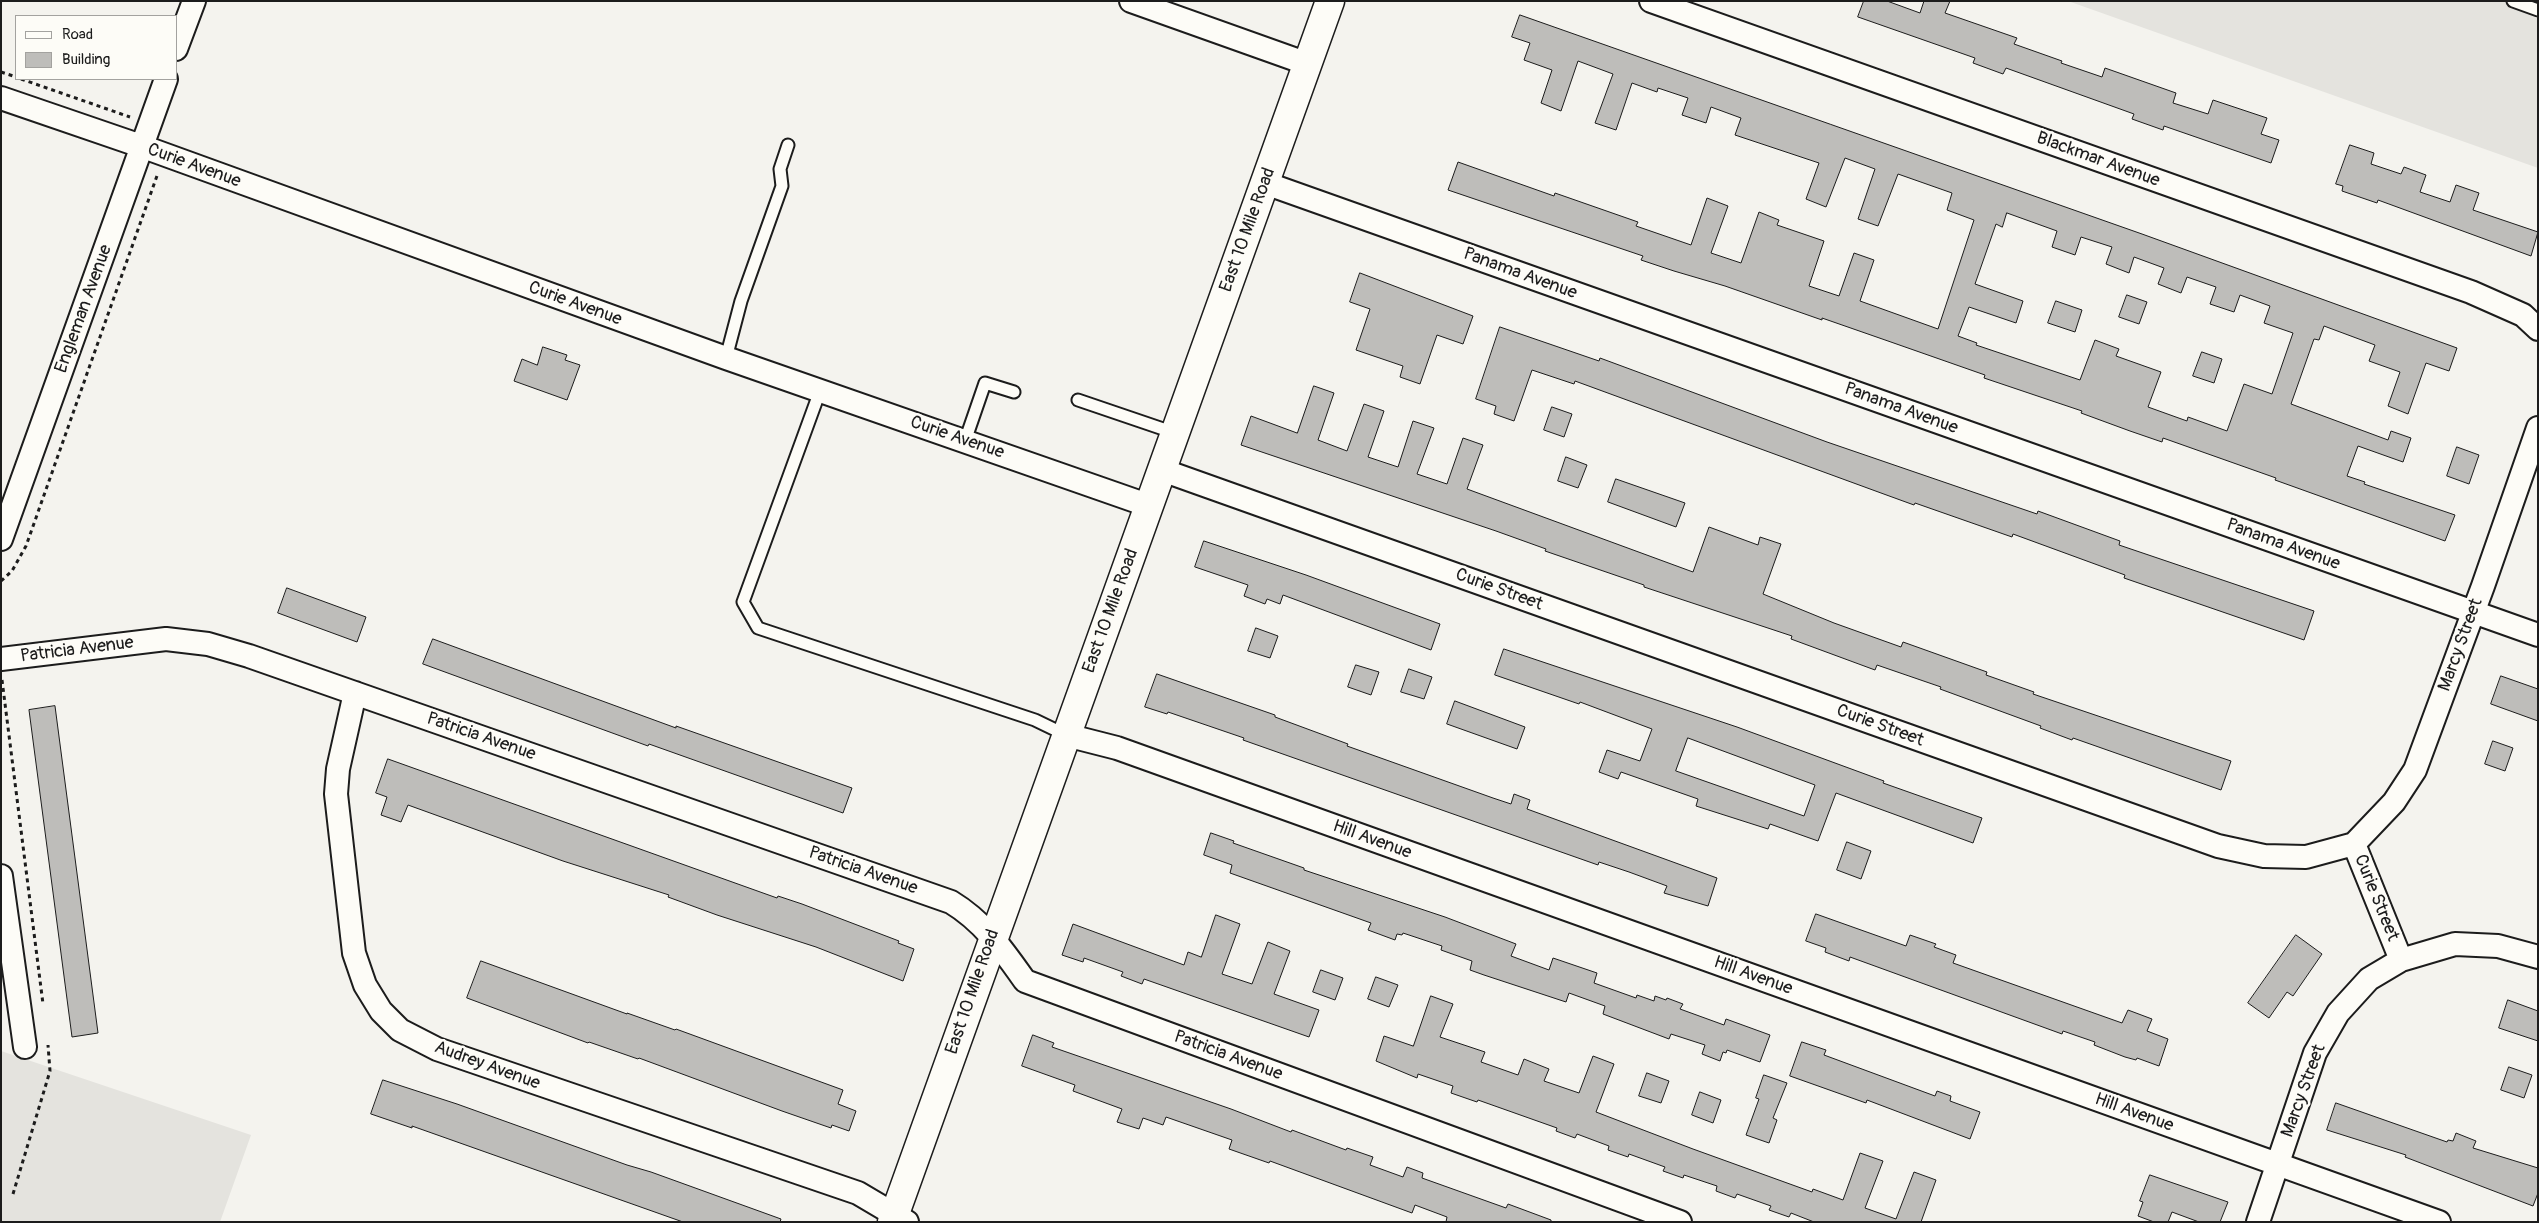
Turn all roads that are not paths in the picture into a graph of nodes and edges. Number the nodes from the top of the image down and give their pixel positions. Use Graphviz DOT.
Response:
graph roads {
  1 [pos="194,1"];
  2 [pos="1131,1"];
  3 [pos="1330,1"];
  4 [pos="1651,1"];
  5 [pos="2513,1"];
  6 [pos="2538,10"];
  7 [pos="178,44"];
  8 [pos="1308,64"];
  9 [pos="166,80"];
  10 [pos="1,98"];
  11 [pos="788,145"];
  12 [pos="141,146"];
  13 [pos="1265,183"];
  14 [pos="2538,329"];
  15 [pos="726,358"];
  16 [pos="820,391"];
  17 [pos="1014,392"];
  18 [pos="1078,400"];
  19 [pos="2538,428"];
  20 [pos="1176,433"];
  21 [pos="965,441"];
  22 [pos="1162,470"];
  23 [pos="1150,506"];
  24 [pos="1,539"];
  25 [pos="2473,612"];
  26 [pos="2538,635"];
  27 [pos="1,659"];
  28 [pos="355,693"];
  29 [pos="1066,735"];
  30 [pos="2354,844"];
  31 [pos="1,876"];
  32 [pos="993,937"];
  33 [pos="2538,957"];
  34 [pos="2401,960"];
  35 [pos="25,1047"];
  36 [pos="2278,1164"];
  37 [pos="898,1219"];
  38 [pos="1680,1222"];
  39 [pos="2258,1222"];
  40 [pos="2439,1222"];
  1 -- 7 [label="street"];
  2 -- 8 [label="street"];
  3 -- 8 [label="main road, East 10 Mile Road"];
  4 -- 14 [label="street, Blackmar Avenue"];
  5 -- 6 [label="lane"];
  8 -- 13 [label="main road, East 10 Mile Road"];
  9 -- 12 [label="street, Engleman Avenue"];
  10 -- 12 [label="street, Curie Avenue"];
  11 -- 15 [label="lane"];
  12 -- 15 [label="street, Curie Avenue"];
  12 -- 24 [label="street, Engleman Avenue"];
  13 -- 20 [label="main road, East 10 Mile Road"];
  13 -- 25 [label="street, Panama Avenue"];
  15 -- 16 [label="street, Curie Avenue"];
  16 -- 21 [label="street, Curie Avenue"];
  16 -- 29 [label="lane"];
  17 -- 21 [label="lane"];
  18 -- 20 [label="lane"];
  19 -- 25 [label="street, Marcy Street"];
  20 -- 22 [label="main road, East 10 Mile Road"];
  21 -- 23 [label="street, Curie Avenue"];
  22 -- 23 [label="main road, East 10 Mile Road"];
  22 -- 30 [label="street, Curie Street"];
  23 -- 29 [label="main road, East 10 Mile Road"];
  25 -- 26 [label="street, Panama Avenue"];
  25 -- 30 [label="street, Marcy Street"];
  27 -- 28 [label="street, Patricia Avenue"];
  28 -- 32 [label="street, Patricia Avenue"];
  28 -- 37 [label="street, Audrey Avenue"];
  29 -- 32 [label="main road, East 10 Mile Road"];
  29 -- 36 [label="street, Hill Avenue"];
  30 -- 34 [label="street, Curie Street"];
  31 -- 35 [label="street"];
  32 -- 37 [label="main road, East 10 Mile Road"];
  32 -- 38 [label="street, Patricia Avenue"];
  33 -- 34 [label="street, Curie Street"];
  34 -- 36 [label="street, Marcy Street"];
  36 -- 39 [label="street, Marcy Street"];
  36 -- 40 [label="street, Hill Avenue"];
}
